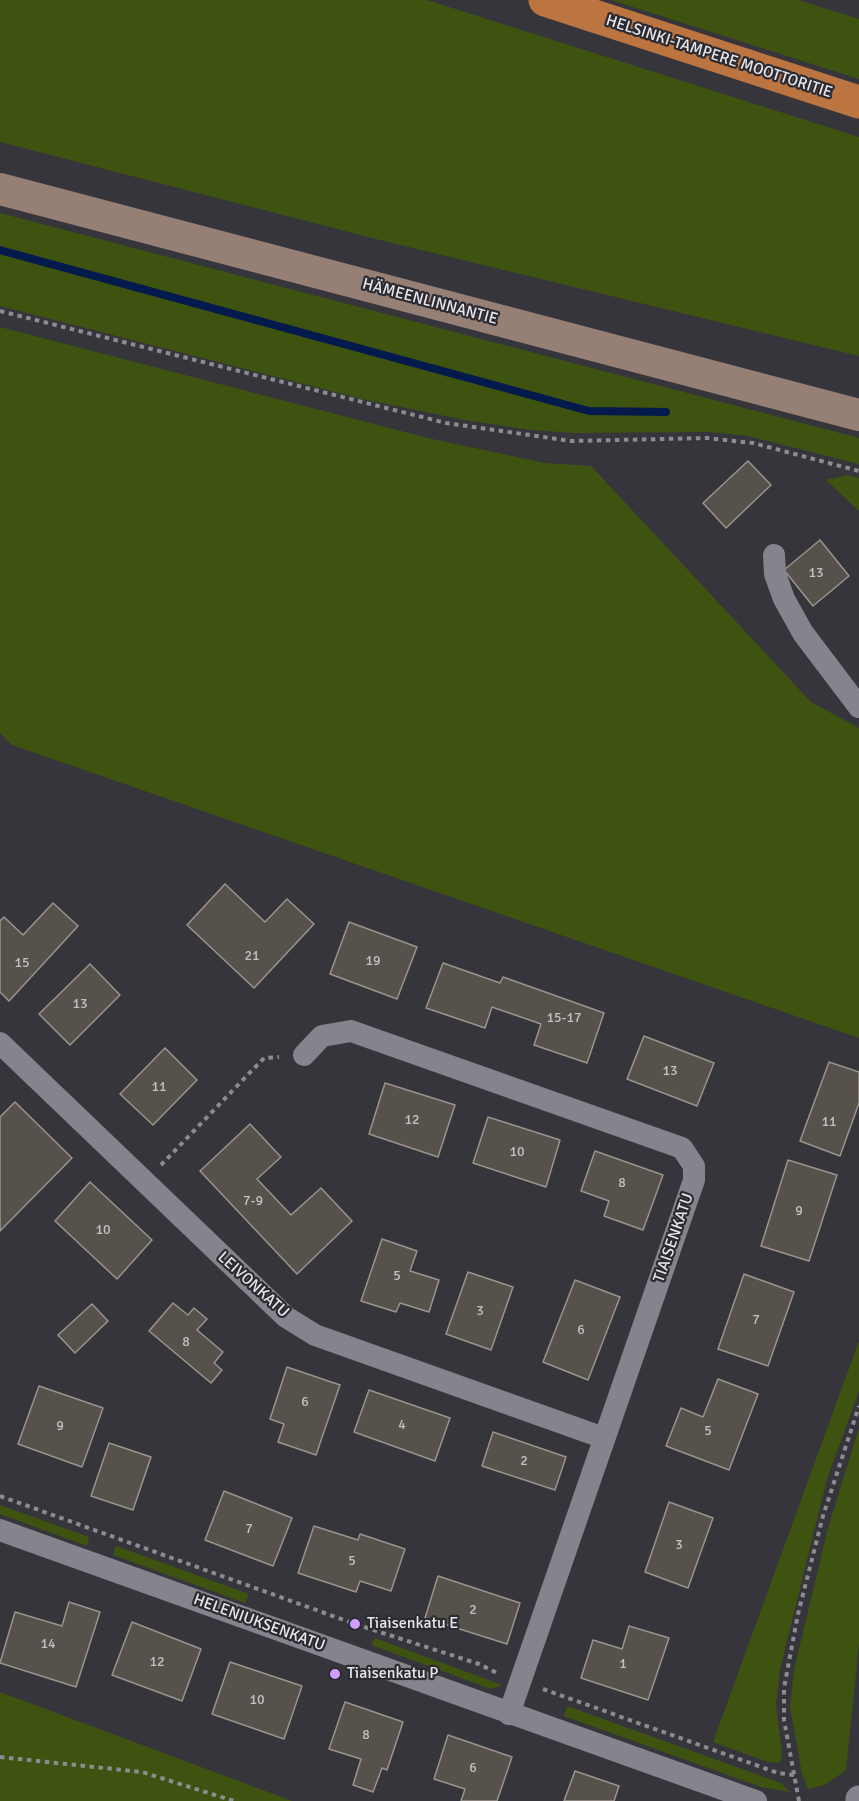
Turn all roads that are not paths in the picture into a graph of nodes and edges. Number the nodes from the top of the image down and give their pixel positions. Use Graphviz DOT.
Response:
graph roads {
  1 [pos="545,0"];
  2 [pos="859,102"];
  3 [pos="0,189"];
  4 [pos="859,416"];
  5 [pos="774,555"];
  6 [pos="859,707"];
  7 [pos="0,1043"];
  8 [pos="304,1055"];
  9 [pos="603,1438"];
  10 [pos="0,1530"];
  11 [pos="509,1714"];
  12 [pos="756,1801"];
  1 -- 2 [label="highway, HELSINKI-TAMPERE MOOTTORITIE"];
  3 -- 4 [label="main road, HÄMEENLINNANTIE"];
  5 -- 6 [label="street"];
  7 -- 9 [label="street, LEIVONKATU"];
  8 -- 9 [label="street, TIAISENKATU"];
  9 -- 11 [label="street, TIAISENKATU"];
  10 -- 11 [label="street, HELENIUKSENKATU"];
  11 -- 12 [label="street, HELENIUKSENKATU"];
}
